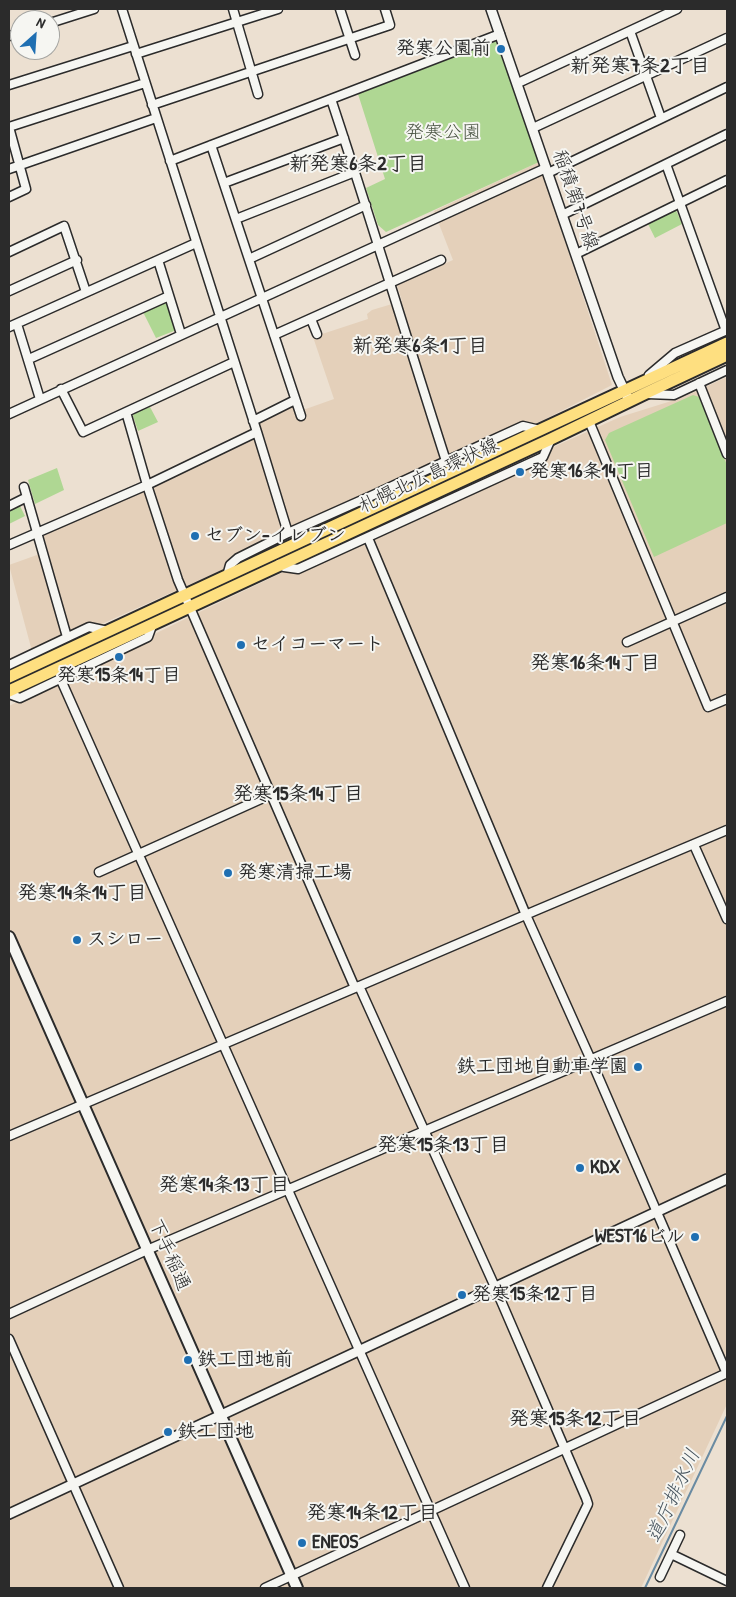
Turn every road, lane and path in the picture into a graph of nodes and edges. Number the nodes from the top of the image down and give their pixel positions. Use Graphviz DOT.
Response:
graph roads {
  1 [pos="94,9"];
  2 [pos="122,9"];
  3 [pos="233,9"];
  4 [pos="278,9"];
  5 [pos="340,9"];
  6 [pos="385,9"];
  7 [pos="491,9"];
  8 [pos="677,9"];
  9 [pos="60,20"];
  10 [pos="237,22"];
  11 [pos="630,31"];
  12 [pos="500,34"];
  13 [pos="727,38"];
  14 [pos="350,39"];
  15 [pos="133,46"];
  16 [pos="136,54"];
  17 [pos="355,55"];
  18 [pos="252,72"];
  19 [pos="647,75"];
  20 [pos="145,83"];
  21 [pos="518,83"];
  22 [pos="9,85"];
  23 [pos="727,87"];
  24 [pos="258,94"];
  25 [pos="331,99"];
  26 [pos="152,105"];
  27 [pos="156,118"];
  28 [pos="661,118"];
  29 [pos="9,127"];
  30 [pos="533,128"];
  31 [pos="727,134"];
  32 [pos="344,138"];
  33 [pos="212,145"];
  34 [pos="170,161"];
  35 [pos="666,164"];
  36 [pos="20,165"];
  37 [pos="9,169"];
  38 [pos="547,170"];
  39 [pos="355,172"];
  40 [pos="727,180"];
  41 [pos="224,183"];
  42 [pos="9,197"];
  43 [pos="681,203"];
  44 [pos="366,205"];
  45 [pos="562,215"];
  46 [pos="236,219"];
  47 [pos="196,242"];
  48 [pos="377,244"];
  49 [pos="9,252"];
  50 [pos="576,254"];
  51 [pos="249,259"];
  52 [pos="76,260"];
  53 [pos="158,260"];
  54 [pos="440,260"];
  55 [pos="389,283"];
  56 [pos="9,291"];
  57 [pos="86,292"];
  58 [pos="169,296"];
  59 [pos="262,298"];
  60 [pos="220,317"];
  61 [pos="312,319"];
  62 [pos="17,324"];
  63 [pos="9,327"];
  64 [pos="727,330"];
  65 [pos="181,334"];
  66 [pos="317,334"];
  67 [pos="274,336"];
  68 [pos="727,343"];
  69 [pos="727,355"];
  70 [pos="29,358"];
  71 [pos="234,362"];
  72 [pos="727,370"];
  73 [pos="699,383"];
  74 [pos="61,389"];
  75 [pos="641,389"];
  76 [pos="627,396"];
  77 [pos="40,399"];
  78 [pos="295,400"];
  79 [pos="126,412"];
  80 [pos="9,414"];
  81 [pos="301,416"];
  82 [pos="253,421"];
  83 [pos="589,421"];
  84 [pos="540,430"];
  85 [pos="257,432"];
  86 [pos="551,439"];
  87 [pos="727,454"];
  88 [pos="446,461"];
  89 [pos="147,485"];
  90 [pos="24,487"];
  91 [pos="27,497"];
  92 [pos="9,506"];
  93 [pos="37,532"];
  94 [pos="288,533"];
  95 [pos="368,538"];
  96 [pos="9,545"];
  97 [pos="279,564"];
  98 [pos="227,576"];
  99 [pos="727,597"];
  100 [pos="188,600"];
  101 [pos="673,621"];
  102 [pos="153,623"];
  103 [pos="108,631"];
  104 [pos="67,637"];
  105 [pos="627,642"];
  106 [pos="9,665"];
  107 [pos="9,677"];
  108 [pos="61,680"];
  109 [pos="9,692"];
  110 [pos="727,698"];
  111 [pos="272,794"];
  112 [pos="727,830"];
  113 [pos="694,845"];
  114 [pos="138,854"];
  115 [pos="99,872"];
  116 [pos="526,915"];
  117 [pos="727,919"];
  118 [pos="9,937"];
  119 [pos="357,987"];
  120 [pos="727,1001"];
  121 [pos="223,1044"];
  122 [pos="591,1060"];
  123 [pos="82,1104"];
  124 [pos="424,1131"];
  125 [pos="9,1136"];
  126 [pos="727,1179"];
  127 [pos="288,1189"];
  128 [pos="658,1211"];
  129 [pos="147,1250"];
  130 [pos="495,1287"];
  131 [pos="9,1314"];
  132 [pos="9,1339"];
  133 [pos="358,1351"];
  134 [pos="727,1373"];
  135 [pos="220,1415"];
  136 [pos="566,1449"];
  137 [pos="72,1484"];
  138 [pos="431,1511"];
  139 [pos="9,1514"];
  140 [pos="680,1534"];
  141 [pos="671,1554"];
  142 [pos="292,1576"];
  143 [pos="660,1577"];
  144 [pos="727,1580"];
  145 [pos="119,1588"];
  146 [pos="265,1588"];
  147 [pos="297,1588"];
  148 [pos="465,1588"];
  149 [pos="547,1588"];
  1 -- 9 [label="street"];
  2 -- 15 [label="street"];
  3 -- 10 [label="street"];
  4 -- 10 [label="street"];
  5 -- 14 [label="street"];
  6 -- 14 [label="street"];
  7 -- 12 [label="street, 稲積第7号線"];
  8 -- 11 [label="street"];
  10 -- 16 [label="street"];
  10 -- 18 [label="street"];
  11 -- 19 [label="street"];
  11 -- 21 [label="street"];
  12 -- 21 [label="street, 稲積第7号線"];
  12 -- 25 [label="street"];
  13 -- 19 [label="street"];
  14 -- 17 [label="street"];
  14 -- 18 [label="street"];
  15 -- 16 [label="street"];
  15 -- 22 [label="street"];
  16 -- 20 [label="street"];
  18 -- 24 [label="street"];
  18 -- 26 [label="street"];
  19 -- 28 [label="street"];
  19 -- 30 [label="street"];
  20 -- 26 [label="street"];
  20 -- 29 [label="street"];
  21 -- 30 [label="street, 稲積第7号線"];
  23 -- 28 [label="street"];
  25 -- 32 [label="street"];
  25 -- 33 [label="street"];
  26 -- 27 [label="street"];
  27 -- 34 [label="street"];
  27 -- 36 [label="street"];
  28 -- 38 [label="street"];
  29 -- 36 [label="street"];
  30 -- 38 [label="street, 稲積第7号線"];
  31 -- 35 [label="street"];
  32 -- 39 [label="street"];
  32 -- 41 [label="street"];
  33 -- 34 [label="street"];
  33 -- 41 [label="street"];
  34 -- 47 [label="street"];
  35 -- 43 [label="street"];
  35 -- 45 [label="street"];
  36 -- 37 [label="street"];
  36 -- 42 [label="street"];
  38 -- 45 [label="street, 稲積第7号線"];
  38 -- 48 [label="street"];
  39 -- 44 [label="street"];
  39 -- 46 [label="street"];
  40 -- 43 [label="street"];
  41 -- 46 [label="street"];
  43 -- 50 [label="street"];
  43 -- 64 [label="street"];
  44 -- 48 [label="street"];
  44 -- 51 [label="street"];
  45 -- 50 [label="street, 稲積第7号線"];
  46 -- 51 [label="street"];
  47 -- 53 [label="street"];
  47 -- 60 [label="street"];
  48 -- 55 [label="street"];
  48 -- 59 [label="street"];
  49 -- 52 [label="street"];
  50 -- 76 [label="street, 稲積第7号線"];
  51 -- 59 [label="street"];
  52 -- 56 [label="street"];
  52 -- 57 [label="street"];
  53 -- 57 [label="street"];
  53 -- 58 [label="street"];
  54 -- 55 [label="street"];
  55 -- 61 [label="street"];
  55 -- 88 [label="street"];
  57 -- 62 [label="street"];
  58 -- 65 [label="street"];
  58 -- 70 [label="street"];
  59 -- 60 [label="street"];
  59 -- 67 [label="street"];
  60 -- 65 [label="street"];
  60 -- 71 [label="street"];
  61 -- 66 [label="street"];
  61 -- 67 [label="street"];
  62 -- 63 [label="street"];
  62 -- 70 [label="street"];
  64 -- 75 [label="street"];
  65 -- 74 [label="street"];
  67 -- 78 [label="street"];
  68 -- 75 [label="main road, 札幌北広島環状線"];
  69 -- 75 [label="main road, 札幌北広島環状線"];
  70 -- 77 [label="street"];
  71 -- 79 [label="street"];
  71 -- 82 [label="street"];
  72 -- 73 [label="street"];
  73 -- 75 [label="street"];
  73 -- 87 [label="street"];
  74 -- 77 [label="street"];
  74 -- 79 [label="street"];
  75 -- 76 [label="main road, 札幌北広島環状線"];
  76 -- 83 [label="main road, 札幌北広島環状線"];
  76 -- 84 [label="main road, 札幌北広島環状線"];
  77 -- 80 [label="street"];
  78 -- 81 [label="street"];
  78 -- 82 [label="street"];
  79 -- 89 [label="street"];
  82 -- 85 [label="street"];
  83 -- 86 [label="main road, 札幌北広島環状線"];
  83 -- 101 [label="street"];
  84 -- 88 [label="street"];
  84 -- 98 [label="main road, 札幌北広島環状線"];
  85 -- 89 [label="street"];
  85 -- 94 [label="street"];
  86 -- 95 [label="street"];
  86 -- 97 [label="main road, 札幌北広島環状線"];
  88 -- 94 [label="street"];
  89 -- 93 [label="street"];
  89 -- 100 [label="street"];
  90 -- 91 [label="street"];
  91 -- 92 [label="street"];
  91 -- 93 [label="street"];
  93 -- 96 [label="street"];
  93 -- 104 [label="street"];
  94 -- 98 [label="street"];
  95 -- 97 [label="street"];
  95 -- 116 [label="street"];
  97 -- 100 [label="main road, 札幌北広島環状線"];
  98 -- 100 [label="main road, 札幌北広島環状線"];
  99 -- 101 [label="street"];
  100 -- 102 [label="main road, 札幌北広島環状線"];
  100 -- 103 [label="main road, 札幌北広島環状線"];
  100 -- 111 [label="street"];
  101 -- 105 [label="street"];
  101 -- 110 [label="street"];
  102 -- 108 [label="street"];
  102 -- 109 [label="main road, 札幌北広島環状線"];
  103 -- 104 [label="street"];
  103 -- 107 [label="main road, 札幌北広島環状線"];
  104 -- 106 [label="street"];
  108 -- 109 [label="street"];
  108 -- 114 [label="street"];
  111 -- 114 [label="street"];
  111 -- 119 [label="street"];
  112 -- 113 [label="street"];
  113 -- 116 [label="street"];
  113 -- 117 [label="street"];
  114 -- 115 [label="street"];
  114 -- 121 [label="street"];
  116 -- 119 [label="street"];
  116 -- 122 [label="street"];
  118 -- 123 [label="main road, 下手稲通"];
  119 -- 121 [label="street"];
  119 -- 124 [label="street"];
  120 -- 122 [label="street"];
  121 -- 123 [label="street"];
  121 -- 127 [label="street"];
  122 -- 124 [label="street"];
  122 -- 128 [label="street"];
  123 -- 125 [label="street"];
  123 -- 129 [label="main road, 下手稲通"];
  124 -- 127 [label="street"];
  124 -- 130 [label="street"];
  126 -- 128 [label="street"];
  127 -- 129 [label="street"];
  127 -- 133 [label="street"];
  128 -- 130 [label="street"];
  128 -- 134 [label="street"];
  129 -- 131 [label="street"];
  129 -- 135 [label="main road, 下手稲通"];
  130 -- 133 [label="street"];
  130 -- 136 [label="street"];
  132 -- 137 [label="street"];
  133 -- 135 [label="street"];
  133 -- 138 [label="street"];
  134 -- 136 [label="street"];
  135 -- 137 [label="street"];
  135 -- 142 [label="main road, 下手稲通"];
  136 -- 138 [label="street"];
  136 -- 149 [label="street"];
  137 -- 139 [label="street"];
  137 -- 145 [label="street"];
  138 -- 142 [label="street"];
  138 -- 148 [label="street"];
  140 -- 141 [label="street"];
  141 -- 143 [label="street"];
  141 -- 144 [label="street"];
  142 -- 146 [label="street"];
  142 -- 147 [label="main road, 下手稲通"];
}
